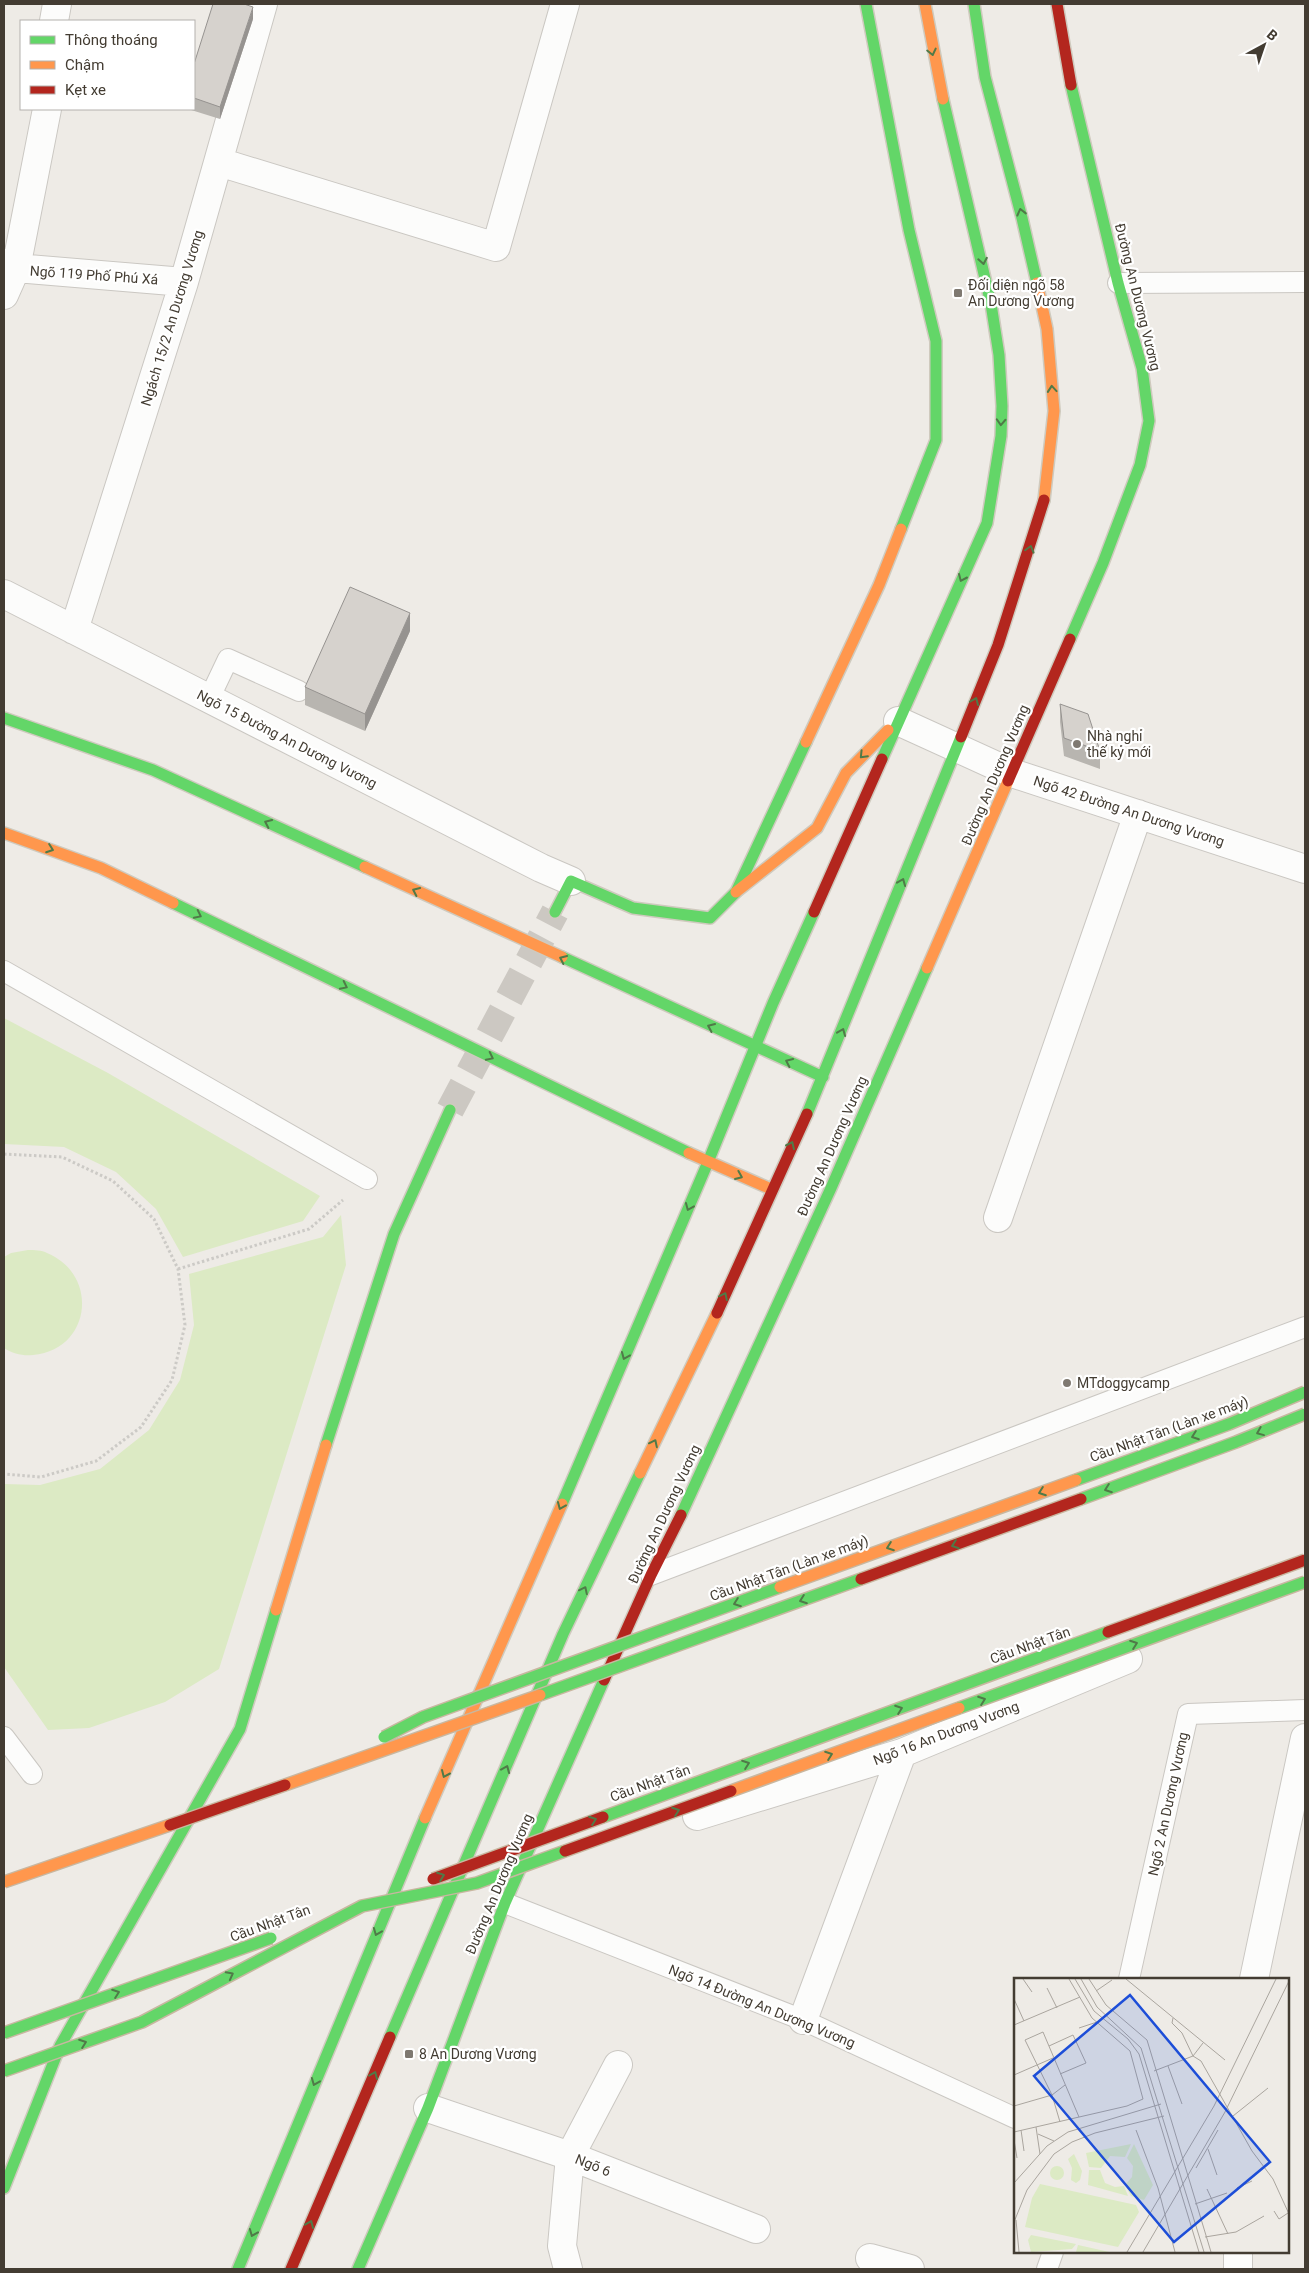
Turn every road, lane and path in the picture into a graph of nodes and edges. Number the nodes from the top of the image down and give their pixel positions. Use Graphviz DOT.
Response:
graph roads {
  1 [pos="57,4"];
  2 [pos="264,4"];
  3 [pos="565,4"];
  4 [pos="866,4"];
  5 [pos="925,4"];
  6 [pos="974,4"];
  7 [pos="1057,4"];
  8 [pos="54,20"];
  9 [pos="46,110"];
  10 [pos="219,162"];
  11 [pos="10,266"];
  12 [pos="184,282"];
  13 [pos="1118,282"];
  14 [pos="1305,282"];
  15 [pos="4,295"];
  16 [pos="4,594"];
  17 [pos="74,630"];
  18 [pos="299,691"];
  19 [pos="209,699"];
  20 [pos="4,718"];
  21 [pos="898,721"];
  22 [pos="956,746"];
  23 [pos="1012,773"];
  24 [pos="1138,814"];
  25 [pos="4,833"];
  26 [pos="1305,869"];
  27 [pos="571,881"];
  28 [pos="736,892"];
  29 [pos="555,912"];
  30 [pos="4,971"];
  31 [pos="756,1046"];
  32 [pos="823,1077"];
  33 [pos="450,1110"];
  34 [pos="4,1154"];
  35 [pos="708,1162"];
  36 [pos="367,1179"];
  37 [pos="771,1189"];
  38 [pos="998,1218"];
  39 [pos="178,1269"];
  40 [pos="1305,1327"];
  41 [pos="1305,1392"];
  42 [pos="1305,1414"];
  43 [pos="4,1474"];
  44 [pos="1305,1560"];
  45 [pos="651,1575"];
  46 [pos="1305,1582"];
  47 [pos="1305,1590"];
  48 [pos="1305,1710"];
  49 [pos="4,1737"];
  50 [pos="1305,1738"];
  51 [pos="902,1753"];
  52 [pos="32,1774"];
  53 [pos="289,1784"];
  54 [pos="521,1870"];
  55 [pos="4,1882"];
  56 [pos="505,1903"];
  57 [pos="362,1906"];
  58 [pos="1129,1978"];
  59 [pos="1254,1978"];
  60 [pos="803,2020"];
  61 [pos="4,2033"];
  62 [pos="618,2065"];
  63 [pos="4,2071"];
  64 [pos="428,2108"];
  65 [pos="1014,2118"];
  66 [pos="570,2156"];
  67 [pos="4,2188"];
  68 [pos="756,2230"];
  69 [pos="1053,2253"];
  70 [pos="1238,2253"];
  71 [pos="870,2258"];
  72 [pos="238,2269"];
  73 [pos="290,2269"];
  74 [pos="358,2269"];
  75 [pos="568,2269"];
  76 [pos="910,2269"];
  77 [pos="1047,2269"];
  78 [pos="1238,2269"];
  1 -- 8 [label="street"];
  2 -- 10 [label="street, Ngách 15/2 An Dương Vương"];
  3 -- 10 [label="street"];
  4 -- 28 [label="main road"];
  5 -- 21 [label="main road, one-way"];
  22 -- 6 [label="main road, one-way"];
  7 -- 13 [label="main road, Đường An Dương Vương"];
  9 -- 11 [label="street"];
  10 -- 12 [label="street, Ngách 15/2 An Dương Vương"];
  11 -- 12 [label="street, Ngõ 119 Phố Phú Xá"];
  11 -- 15 [label="street"];
  12 -- 17 [label="street, Ngách 15/2 An Dương Vương"];
  13 -- 14 [label="lane"];
  13 -- 23 [label="main road, Đường An Dương Vương"];
  16 -- 17 [label="street, Ngõ 15 Đường An Dương Vương"];
  17 -- 19 [label="street, Ngõ 15 Đường An Dương Vương"];
  18 -- 19 [label="lane"];
  19 -- 27 [label="street, Ngõ 15 Đường An Dương Vương"];
  31 -- 20 [label="main road, one-way"];
  21 -- 22 [label="street, Ngõ 42 Đường An Dương Vương"];
  21 -- 28 [label="main road, one-way"];
  21 -- 31 [label="main road"];
  22 -- 23 [label="street, Ngõ 42 Đường An Dương Vương"];
  32 -- 22 [label="main road, one-way"];
  23 -- 24 [label="street, Ngõ 42 Đường An Dương Vương"];
  23 -- 45 [label="main road, Đường An Dương Vương"];
  24 -- 26 [label="street, Ngõ 42 Đường An Dương Vương"];
  24 -- 38 [label="street"];
  25 -- 35 [label="main road, one-way"];
  27 -- 28 [label="main road"];
  27 -- 29 [label="main road"];
  30 -- 36 [label="lane"];
  32 -- 31 [label="main road, one-way"];
  31 -- 35 [label="main road"];
  37 -- 32 [label="main road, one-way"];
  33 -- 67 [label="main road"];
  34 -- 39 [label="path"];
  35 -- 37 [label="main road, one-way"];
  35 -- 72 [label="main road, one-way"];
  36 -- 39 [label="path"];
  73 -- 37 [label="main road, one-way"];
  39 -- 43 [label="path"];
  40 -- 45 [label="lane"];
  41 -- 53 [label="main road, Cầu Nhật Tân (Làn xe máy), one-way, bridge"];
  42 -- 53 [label="main road, one-way, bridge"];
  57 -- 44 [label="main road, Cầu Nhật Tân, one-way, bridge"];
  45 -- 54 [label="main road, Đường An Dương Vương"];
  57 -- 46 [label="main road, one-way, bridge"];
  47 -- 51 [label="street, Ngõ 16 An Dương Vương"];
  48 -- 58 [label="lane, Ngõ 2 An Dương Vương"];
  49 -- 52 [label="lane"];
  50 -- 59 [label="street"];
  51 -- 54 [label="street, Ngõ 16 An Dương Vương"];
  51 -- 60 [label="street"];
  53 -- 55 [label="main road, bridge"];
  54 -- 56 [label="main road, Đường An Dương Vương"];
  56 -- 60 [label="lane, Ngõ 14 Đường An Dương Vương"];
  56 -- 64 [label="main road, Đường An Dương Vương"];
  61 -- 57 [label="main road, Cầu Nhật Tân, one-way, bridge"];
  63 -- 57 [label="main road, one-way, bridge"];
  60 -- 65 [label="lane, Ngõ 14 Đường An Dương Vương"];
  62 -- 66 [label="street"];
  64 -- 66 [label="street, Ngõ 6"];
  64 -- 74 [label="main road, Đường An Dương Vương"];
  66 -- 68 [label="street, Ngõ 6"];
  66 -- 75 [label="street"];
  69 -- 77 [label="lane"];
  70 -- 78 [label="street"];
  71 -- 76 [label="street"];
}
